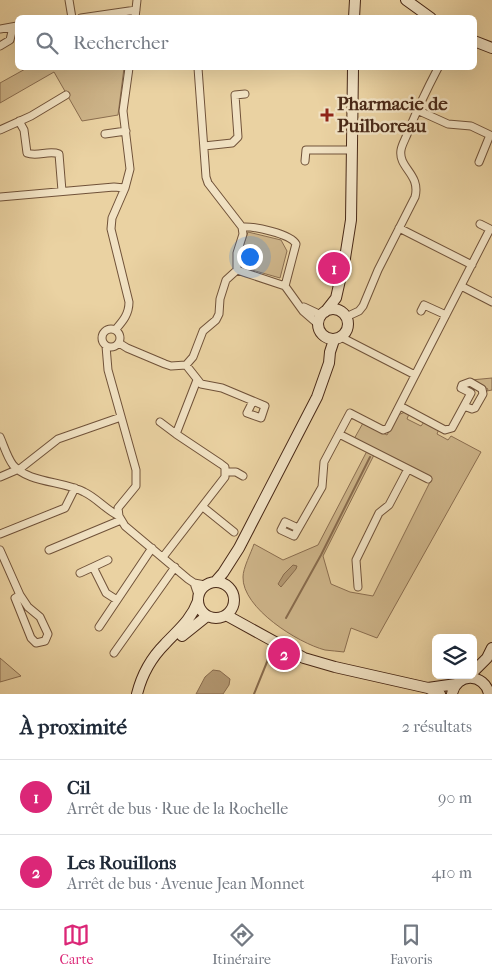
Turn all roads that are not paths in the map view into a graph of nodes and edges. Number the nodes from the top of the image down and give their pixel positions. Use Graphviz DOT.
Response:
graph roads {
  1 [pos="69,0"];
  2 [pos="137,0"];
  3 [pos="355,0"];
  4 [pos="406,0"];
  5 [pos="136,14"];
  6 [pos="72,15"];
  7 [pos="122,15"];
  8 [pos="354,15"];
  9 [pos="427,15"];
  10 [pos="15,26"];
  11 [pos="0,29"];
  12 [pos="477,42"];
  13 [pos="0,46"];
  14 [pos="492,48"];
  15 [pos="129,70"];
  16 [pos="198,70"];
  17 [pos="354,70"];
  18 [pos="437,70"];
  19 [pos="245,94"];
  20 [pos="66,96"];
  21 [pos="417,110"];
  22 [pos="20,121"];
  23 [pos="0,130"];
  24 [pos="126,131"];
  25 [pos="105,134"];
  26 [pos="204,146"];
  27 [pos="352,150"];
  28 [pos="305,161"];
  29 [pos="478,162"];
  30 [pos="125,188"];
  31 [pos="62,191"];
  32 [pos="0,197"];
  33 [pos="480,224"];
  34 [pos="242,227"];
  35 [pos="399,228"];
  36 [pos="491,228"];
  37 [pos="472,265"];
  38 [pos="237,270"];
  39 [pos="285,286"];
  40 [pos="461,286"];
  41 [pos="336,298"];
  42 [pos="492,302"];
  43 [pos="421,312"];
  44 [pos="343,314"];
  45 [pos="446,315"];
  46 [pos="322,317"];
  47 [pos="116,329"];
  48 [pos="324,336"];
  49 [pos="338,338"];
  50 [pos="120,343"];
  51 [pos="106,346"];
  52 [pos="186,365"];
  53 [pos="415,375"];
  54 [pos="197,380"];
  55 [pos="317,397"];
  56 [pos="252,401"];
  57 [pos="400,406"];
  58 [pos="464,406"];
  59 [pos="121,417"];
  60 [pos="160,422"];
  61 [pos="176,434"];
  62 [pos="339,434"];
  63 [pos="0,437"];
  64 [pos="408,469"];
  65 [pos="18,470"];
  66 [pos="226,472"];
  67 [pos="243,476"];
  68 [pos="0,478"];
  69 [pos="428,479"];
  70 [pos="74,488"];
  71 [pos="203,507"];
  72 [pos="118,508"];
  73 [pos="107,509"];
  74 [pos="120,518"];
  75 [pos="298,528"];
  76 [pos="234,532"];
  77 [pos="0,534"];
  78 [pos="152,548"];
  79 [pos="239,548"];
  80 [pos="0,550"];
  81 [pos="49,550"];
  82 [pos="163,556"];
  83 [pos="108,560"];
  84 [pos="93,567"];
  85 [pos="175,567"];
  86 [pos="80,573"];
  87 [pos="216,581"];
  88 [pos="194,583"];
  89 [pos="205,585"];
  90 [pos="358,587"];
  91 [pos="230,588"];
  92 [pos="20,595"];
  93 [pos="198,598"];
  94 [pos="117,600"];
  95 [pos="230,611"];
  96 [pos="207,616"];
  97 [pos="99,627"];
  98 [pos="492,648"];
  99 [pos="114,653"];
  100 [pos="487,658"];
  101 [pos="477,668"];
  102 [pos="465,679"];
  103 [pos="477,679"];
  104 [pos="428,688"];
  105 [pos="454,689"];
  106 [pos="489,691"];
  107 [pos="137,694"];
  108 [pos="143,694"];
  109 [pos="440,694"];
  1 -- 6 [label="street"];
  2 -- 5 [label="street"];
  3 -- 8 [label="main road"];
  4 -- 9 [label="main road"];
  5 -- 7 [label="street"];
  10 -- 11 [label="street"];
  10 -- 13 [label="street"];
  12 -- 14 [label="main road"];
  15 -- 24 [label="street"];
  16 -- 26 [label="street"];
  17 -- 27 [label="main road"];
  18 -- 21 [label="street"];
  19 -- 26 [label="street"];
  20 -- 22 [label="street"];
  21 -- 29 [label="street"];
  21 -- 35 [label="street"];
  22 -- 23 [label="street"];
  22 -- 31 [label="street"];
  24 -- 25 [label="street"];
  24 -- 30 [label="street"];
  26 -- 34 [label="street"];
  27 -- 28 [label="street"];
  27 -- 41 [label="main road"];
  30 -- 31 [label="street"];
  30 -- 47 [label="street"];
  31 -- 32 [label="street"];
  33 -- 36 [label="street"];
  34 -- 38 [label="street"];
  34 -- 39 [label="street"];
  35 -- 37 [label="street"];
  35 -- 44 [label="street"];
  36 -- 37 [label="street"];
  37 -- 40 [label="street"];
  38 -- 39 [label="street"];
  38 -- 52 [label="street"];
  39 -- 46 [label="street"];
  40 -- 42 [label="street"];
  40 -- 45 [label="street"];
  41 -- 44 [label="main road"];
  41 -- 46 [label="main road"];
  43 -- 45 [label="street"];
  44 -- 46 [label="main road"];
  44 -- 49 [label="main road"];
  45 -- 53 [label="street"];
  46 -- 48 [label="main road"];
  47 -- 50 [label="street"];
  47 -- 51 [label="street"];
  48 -- 49 [label="main road"];
  48 -- 55 [label="main road"];
  49 -- 53 [label="street"];
  49 -- 55 [label="main road"];
  50 -- 51 [label="street"];
  50 -- 52 [label="street"];
  51 -- 59 [label="street"];
  52 -- 54 [label="street"];
  53 -- 57 [label="street"];
  54 -- 56 [label="street"];
  54 -- 61 [label="street"];
  55 -- 79 [label="main road"];
  57 -- 58 [label="street"];
  57 -- 62 [label="street"];
  59 -- 65 [label="street"];
  59 -- 72 [label="street"];
  60 -- 61 [label="street"];
  61 -- 66 [label="street"];
  62 -- 64 [label="street"];
  62 -- 75 [label="street"];
  63 -- 65 [label="street"];
  64 -- 69 [label="street"];
  64 -- 90 [label="street"];
  65 -- 68 [label="street"];
  65 -- 70 [label="street"];
  66 -- 67 [label="street"];
  66 -- 71 [label="street"];
  70 -- 73 [label="street"];
  70 -- 77 [label="street"];
  71 -- 76 [label="street"];
  71 -- 82 [label="street"];
  72 -- 73 [label="street"];
  72 -- 74 [label="street"];
  73 -- 74 [label="street"];
  74 -- 78 [label="street"];
  74 -- 81 [label="street"];
  78 -- 82 [label="street"];
  78 -- 94 [label="street"];
  79 -- 87 [label="main road"];
  79 -- 91 [label="main road"];
  80 -- 92 [label="street"];
  82 -- 85 [label="street"];
  83 -- 84 [label="street"];
  84 -- 86 [label="street"];
  84 -- 94 [label="street"];
  85 -- 88 [label="street"];
  85 -- 99 [label="street"];
  87 -- 89 [label="main road"];
  87 -- 91 [label="main road"];
  88 -- 89 [label="street"];
  88 -- 93 [label="street"];
  89 -- 93 [label="main road"];
  91 -- 95 [label="main road"];
  92 -- 92 [label="street"];
  93 -- 96 [label="main road"];
  93 -- 107 [label="main road"];
  94 -- 97 [label="street"];
  95 -- 96 [label="main road"];
  95 -- 104 [label="main road"];
  96 -- 108 [label="main road"];
  98 -- 100 [label="main road"];
  100 -- 101 [label="main road"];
  100 -- 106 [label="main road"];
  102 -- 105 [label="main road"];
  103 -- 106 [label="main road"];
  104 -- 105 [label="main road"];
  104 -- 109 [label="main road"];
}
